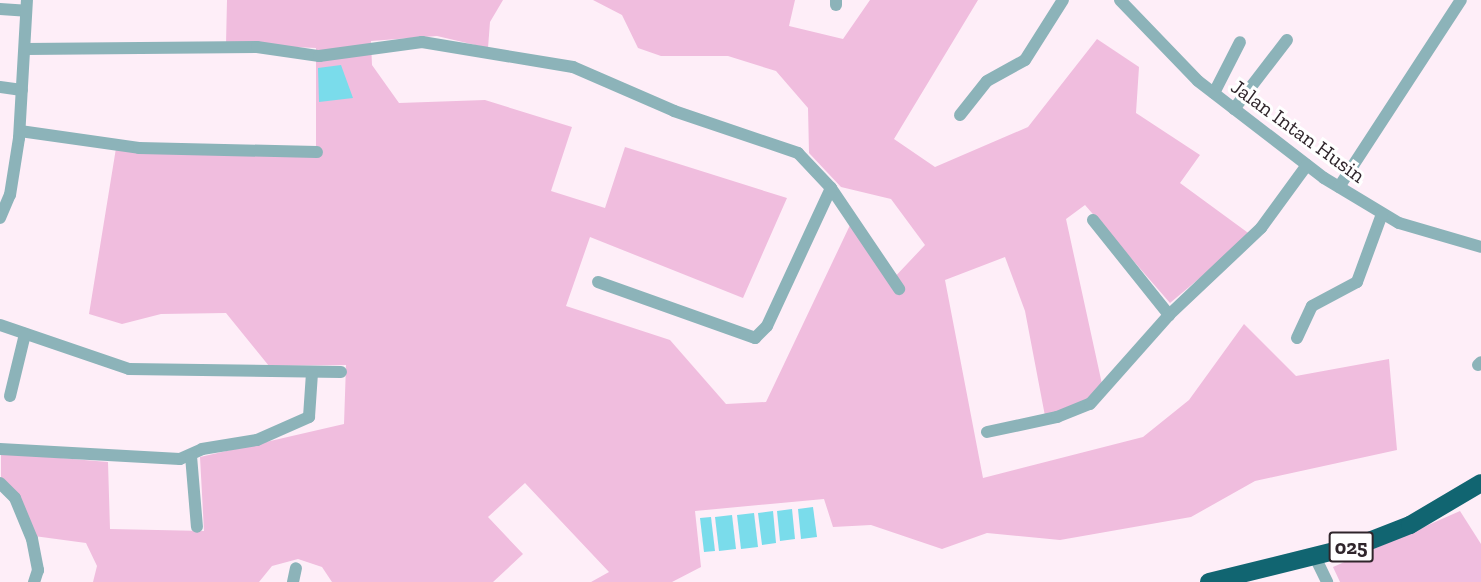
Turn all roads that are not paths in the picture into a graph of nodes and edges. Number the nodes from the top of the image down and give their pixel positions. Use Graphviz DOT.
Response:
graph roads {
  1 [pos="1063,0"];
  2 [pos="1120,0"];
  3 [pos="1461,0"];
  4 [pos="26,6"];
  5 [pos="0,9"];
  6 [pos="1287,40"];
  7 [pos="1240,42"];
  8 [pos="25,49"];
  9 [pos="0,87"];
  10 [pos="22,90"];
  11 [pos="1214,93"];
  12 [pos="1234,108"];
  13 [pos="960,115"];
  14 [pos="20,131"];
  15 [pos="317,152"];
  16 [pos="1307,165"];
  17 [pos="831,188"];
  18 [pos="1339,188"];
  19 [pos="1382,214"];
  20 [pos="0,218"];
  21 [pos="1093,220"];
  22 [pos="1481,247"];
  23 [pos="598,282"];
  24 [pos="899,289"];
  25 [pos="1169,315"];
  26 [pos="0,325"];
  27 [pos="25,334"];
  28 [pos="1297,338"];
  29 [pos="341,372"];
  30 [pos="312,373"];
  31 [pos="10,396"];
  32 [pos="987,432"];
  33 [pos="0,449"];
  34 [pos="191,456"];
  35 [pos="0,483"];
  36 [pos="1481,483"];
  37 [pos="197,527"];
  38 [pos="1314,555"];
  39 [pos="296,568"];
  40 [pos="34,582"];
  41 [pos="294,582"];
  42 [pos="1209,582"];
  43 [pos="1327,582"];
  1 -- 13 [label="street"];
  2 -- 11 [label="street, Jalan Intan Husin"];
  3 -- 18 [label="street"];
  4 -- 5 [label="street"];
  4 -- 8 [label="street"];
  6 -- 12 [label="street"];
  7 -- 11 [label="street"];
  8 -- 10 [label="street"];
  8 -- 17 [label="street"];
  9 -- 10 [label="street"];
  10 -- 14 [label="street"];
  11 -- 12 [label="street, Jalan Intan Husin"];
  12 -- 16 [label="street, Jalan Intan Husin"];
  14 -- 15 [label="street"];
  14 -- 20 [label="street"];
  16 -- 18 [label="street, Jalan Intan Husin"];
  16 -- 25 [label="street"];
  17 -- 23 [label="street"];
  17 -- 24 [label="street"];
  18 -- 19 [label="street, Jalan Intan Husin"];
  19 -- 22 [label="street, Jalan Intan Husin"];
  19 -- 28 [label="street"];
  21 -- 25 [label="street"];
  25 -- 32 [label="street"];
  26 -- 27 [label="street"];
  27 -- 30 [label="street"];
  27 -- 31 [label="street"];
  29 -- 30 [label="street"];
  30 -- 34 [label="street"];
  33 -- 34 [label="street"];
  34 -- 37 [label="street"];
  35 -- 40 [label="street"];
  36 -- 38 [label="highway, 025"];
  38 -- 42 [label="highway, 025"];
  38 -- 43 [label="street"];
  39 -- 41 [label="street"];
}
